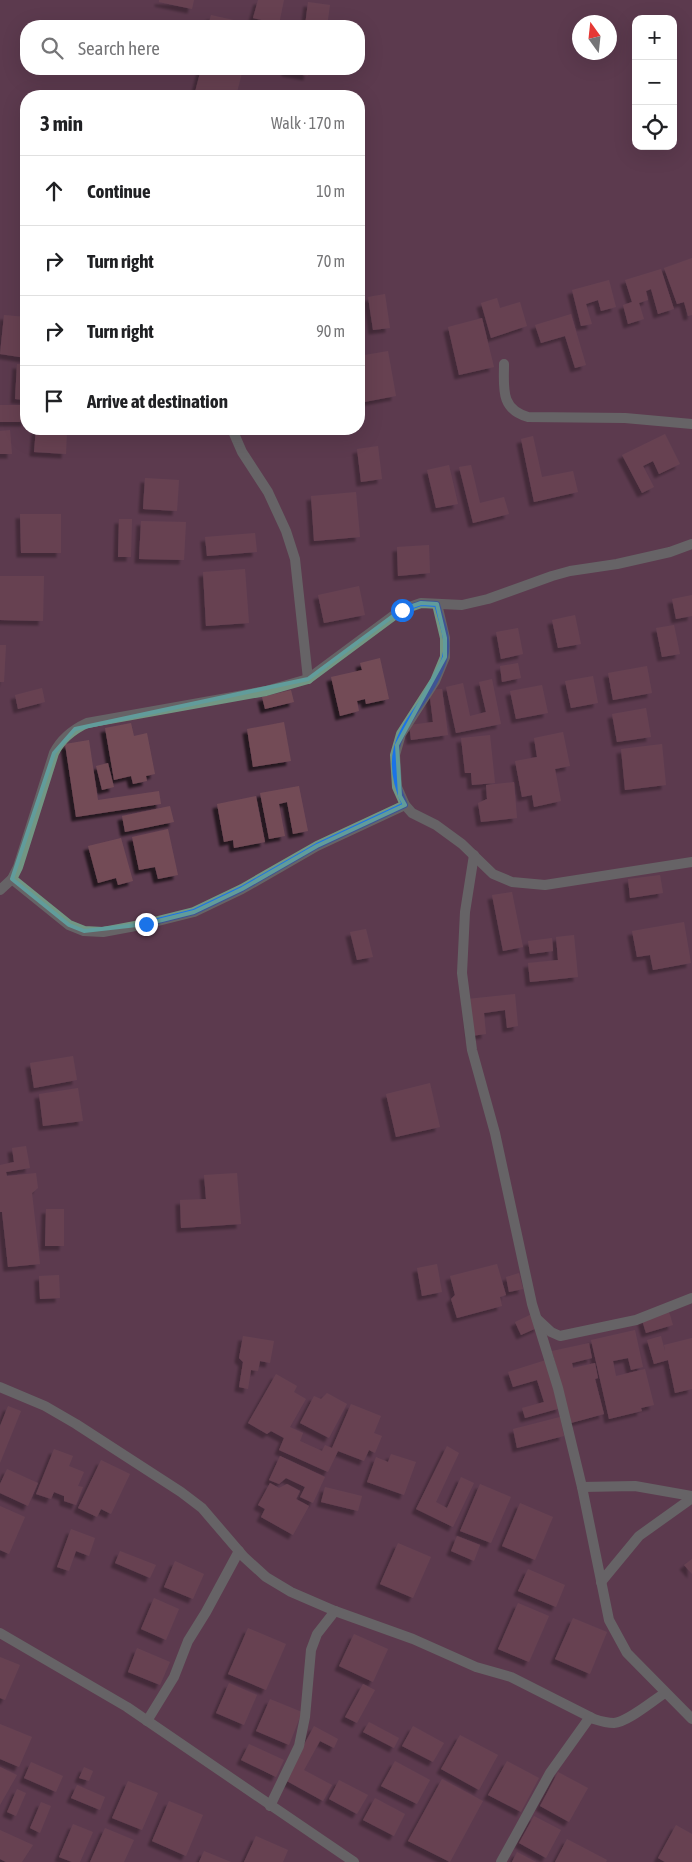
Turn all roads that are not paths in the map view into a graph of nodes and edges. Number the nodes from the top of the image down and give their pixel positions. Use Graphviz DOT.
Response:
graph roads {
  1 [pos="504,364"];
  2 [pos="692,424"];
  3 [pos="235,435"];
  4 [pos="692,544"];
  5 [pos="437,604"];
  6 [pos="308,679"];
  7 [pos="405,805"];
  8 [pos="474,855"];
  9 [pos="692,862"];
  10 [pos="12,879"];
  11 [pos="0,890"];
  12 [pos="692,1298"];
  13 [pos="537,1318"];
  14 [pos="0,1387"];
  15 [pos="582,1488"];
  16 [pos="692,1497"];
  17 [pos="239,1551"];
  18 [pos="601,1582"];
  19 [pos="335,1611"];
  20 [pos="0,1633"];
  21 [pos="665,1693"];
  22 [pos="590,1717"];
  23 [pos="692,1719"];
  24 [pos="146,1721"];
  25 [pos="270,1806"];
  26 [pos="354,1862"];
  27 [pos="501,1862"];
  1 -- 2 [label="street"];
  3 -- 6 [label="street"];
  4 -- 5 [label="street"];
  5 -- 6 [label="street"];
  5 -- 7 [label="street"];
  6 -- 10 [label="street"];
  7 -- 8 [label="street"];
  7 -- 10 [label="street"];
  8 -- 9 [label="street"];
  8 -- 13 [label="street"];
  10 -- 11 [label="street"];
  12 -- 13 [label="street"];
  13 -- 15 [label="street"];
  14 -- 17 [label="street"];
  15 -- 16 [label="street"];
  15 -- 18 [label="street"];
  16 -- 18 [label="street"];
  17 -- 19 [label="street"];
  17 -- 24 [label="street"];
  18 -- 21 [label="street"];
  19 -- 22 [label="street"];
  19 -- 25 [label="street"];
  20 -- 24 [label="street"];
  21 -- 22 [label="street"];
  21 -- 23 [label="street"];
  22 -- 27 [label="street"];
  24 -- 25 [label="street"];
  25 -- 26 [label="street"];
}
